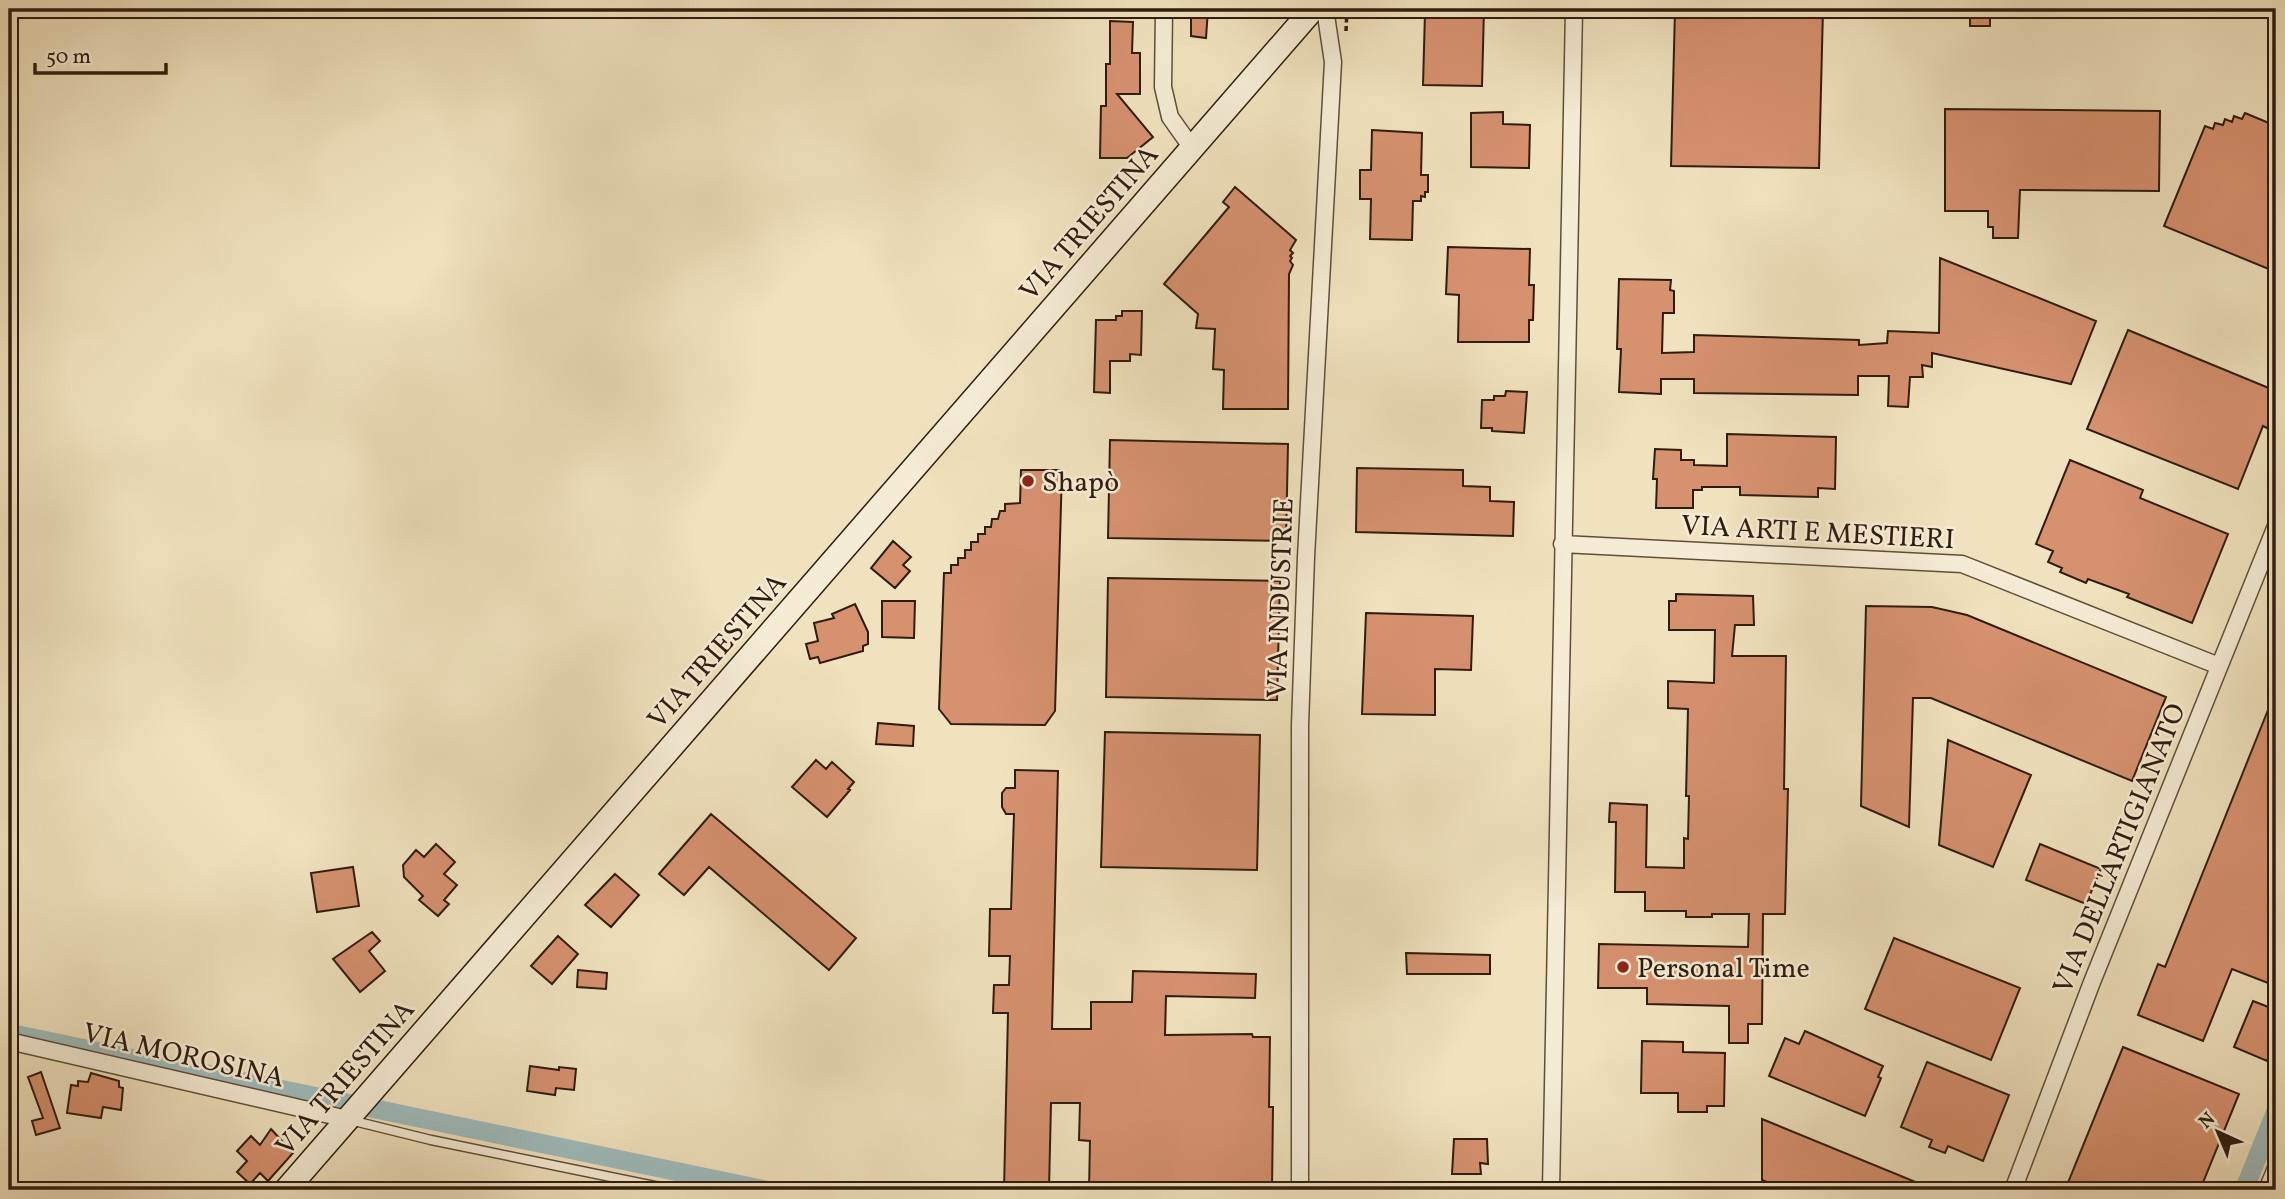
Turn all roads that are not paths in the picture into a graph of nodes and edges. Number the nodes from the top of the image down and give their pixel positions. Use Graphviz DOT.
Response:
graph roads {
  1 [pos="1164,9"];
  2 [pos="1313,9"];
  3 [pos="1325,9"];
  4 [pos="1574,9"];
  5 [pos="1192,148"];
  6 [pos="2276,526"];
  7 [pos="1562,544"];
  8 [pos="2219,666"];
  9 [pos="9,1041"];
  10 [pos="350,1116"];
  11 [pos="2276,1168"];
  12 [pos="286,1190"];
  13 [pos="674,1190"];
  14 [pos="1300,1190"];
  15 [pos="1551,1190"];
  16 [pos="2013,1190"];
  17 [pos="2267,1190"];
  1 -- 5 [label="street, VIA TRIESTINA"];
  2 -- 5 [label="main road, VIA TRIESTINA"];
  3 -- 14 [label="street, VIA INDUSTRIE"];
  4 -- 7 [label="street"];
  5 -- 10 [label="main road, VIA TRIESTINA"];
  6 -- 8 [label="street, VIA DELL'ARTIGIANATO"];
  7 -- 8 [label="street, VIA ARTI E MESTIERI"];
  7 -- 15 [label="street"];
  8 -- 16 [label="street, VIA DELL'ARTIGIANATO"];
  9 -- 10 [label="street, VIA MOROSINA"];
  10 -- 12 [label="main road, VIA TRIESTINA"];
  10 -- 13 [label="lane"];
  11 -- 17 [label="street"];
}
